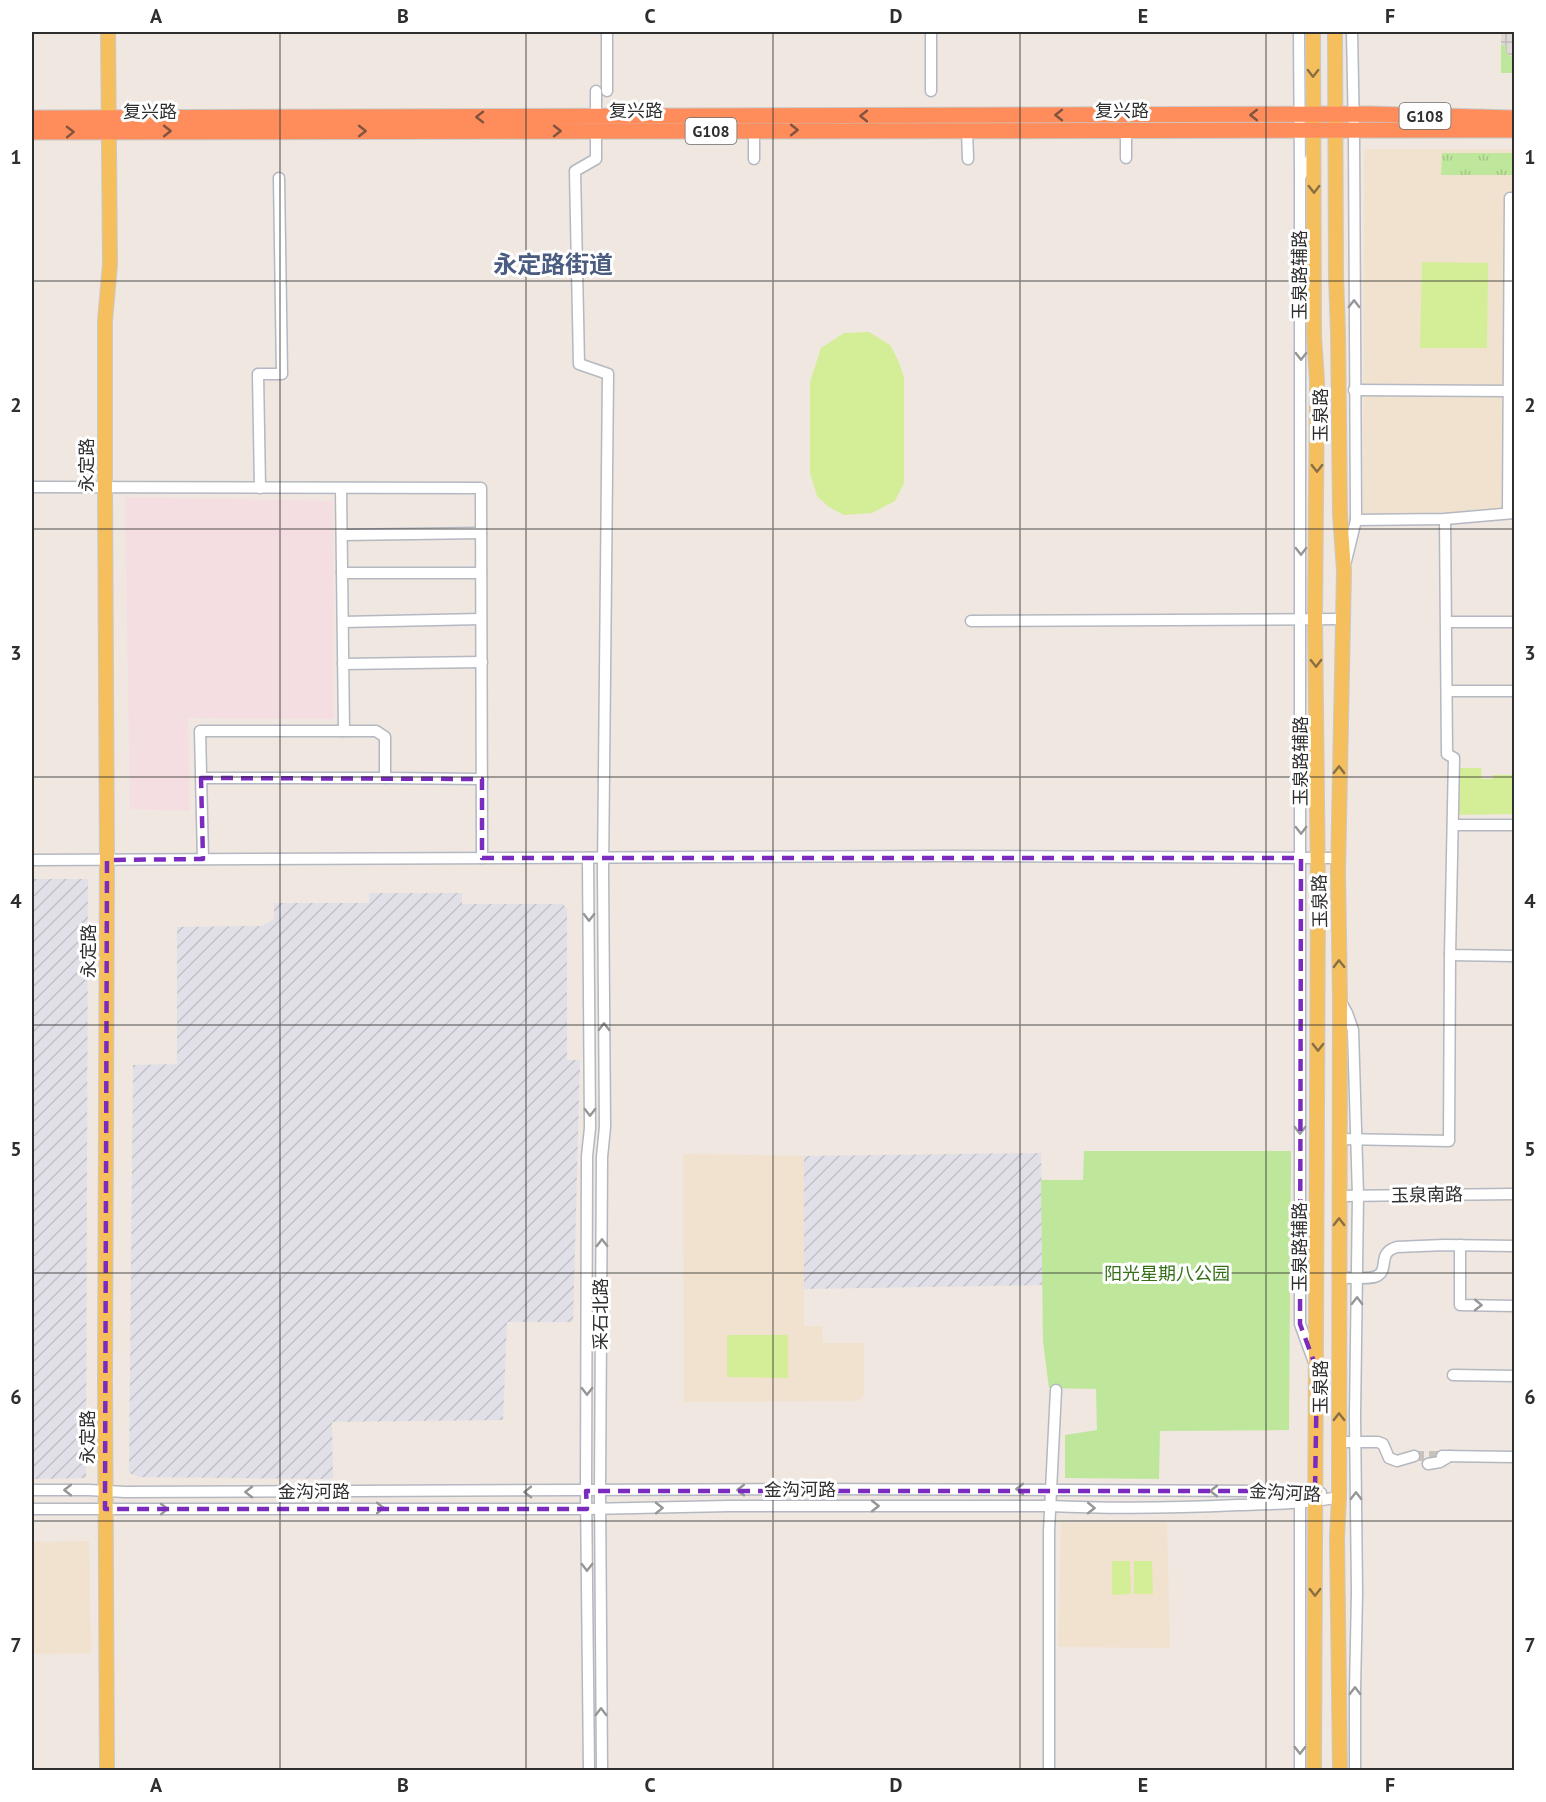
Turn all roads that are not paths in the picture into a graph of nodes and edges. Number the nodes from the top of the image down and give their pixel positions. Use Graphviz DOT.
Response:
graph roads {
  1 [pos="108,32"];
  2 [pos="116,32"];
  3 [pos="607,32"];
  4 [pos="931,32"];
  5 [pos="1299,32"];
  6 [pos="1313,32"];
  7 [pos="1335,32"];
  8 [pos="1352,32"];
  9 [pos="931,91"];
  10 [pos="32,118"];
  11 [pos="1515,118"];
  12 [pos="1307,122"];
  13 [pos="1335,122"];
  14 [pos="1353,122"];
  15 [pos="111,123"];
  16 [pos="596,124"];
  17 [pos="754,130"];
  18 [pos="967,130"];
  19 [pos="1126,130"];
  20 [pos="1515,130"];
  21 [pos="32,132"];
  22 [pos="1313,154"];
  23 [pos="1126,158"];
  24 [pos="754,159"];
  25 [pos="968,159"];
  26 [pos="1300,177"];
  27 [pos="279,178"];
  28 [pos="1515,198"];
  29 [pos="1338,333"];
  30 [pos="1354,372"];
  31 [pos="1354,390"];
  32 [pos="1508,391"];
  33 [pos="1511,409"];
  34 [pos="32,487"];
  35 [pos="105,488"];
  36 [pos="260,488"];
  37 [pos="341,488"];
  38 [pos="1511,513"];
  39 [pos="1445,519"];
  40 [pos="1356,520"];
  41 [pos="481,533"];
  42 [pos="342,535"];
  43 [pos="1344,571"];
  44 [pos="342,573"];
  45 [pos="481,573"];
  46 [pos="481,619"];
  47 [pos="1308,619"];
  48 [pos="1343,619"];
  49 [pos="971,621"];
  50 [pos="343,622"];
  51 [pos="1447,622"];
  52 [pos="1515,622"];
  53 [pos="482,662"];
  54 [pos="343,664"];
  55 [pos="1447,691"];
  56 [pos="1515,691"];
  57 [pos="344,731"];
  58 [pos="201,778"];
  59 [pos="385,778"];
  60 [pos="482,779"];
  61 [pos="1453,825"];
  62 [pos="1515,825"];
  63 [pos="482,858"];
  64 [pos="588,858"];
  65 [pos="604,858"];
  66 [pos="1301,858"];
  67 [pos="1338,858"];
  68 [pos="203,859"];
  69 [pos="1318,859"];
  70 [pos="32,860"];
  71 [pos="107,860"];
  72 [pos="1338,887"];
  73 [pos="1318,888"];
  74 [pos="1450,955"];
  75 [pos="1515,956"];
  76 [pos="1340,999"];
  77 [pos="1340,1139"];
  78 [pos="1357,1140"];
  79 [pos="1515,1194"];
  80 [pos="1339,1196"];
  81 [pos="1358,1196"];
  82 [pos="1460,1245"];
  83 [pos="1515,1246"];
  84 [pos="1357,1277"];
  85 [pos="1339,1278"];
  86 [pos="1515,1306"];
  87 [pos="1317,1370"];
  88 [pos="1453,1375"];
  89 [pos="1515,1376"];
  90 [pos="1056,1390"];
  91 [pos="1339,1442"];
  92 [pos="1356,1442"];
  93 [pos="1515,1457"];
  94 [pos="1409,1460"];
  95 [pos="1316,1462"];
  96 [pos="1428,1464"];
  97 [pos="1339,1476"];
  98 [pos="1051,1489"];
  99 [pos="32,1490"];
  100 [pos="105,1491"];
  101 [pos="586,1491"];
  102 [pos="600,1491"];
  103 [pos="1339,1497"];
  104 [pos="1310,1499"];
  105 [pos="1050,1506"];
  106 [pos="32,1509"];
  107 [pos="105,1509"];
  108 [pos="587,1509"];
  109 [pos="601,1509"];
  110 [pos="1315,1550"];
  111 [pos="1338,1558"];
  112 [pos="1340,1691"];
  113 [pos="1355,1729"];
  114 [pos="107,1770"];
  115 [pos="589,1770"];
  116 [pos="602,1770"];
  117 [pos="1049,1770"];
  118 [pos="1300,1770"];
  119 [pos="1314,1770"];
  120 [pos="1340,1770"];
  121 [pos="1355,1770"];
  1 -- 15 [label="main road, 永定路"];
  2 -- 15 [label="main road, 永定路"];
  3 -- 16 [label="street"];
  4 -- 9 [label="street"];
  5 -- 12 [label="street, 玉泉路"];
  6 -- 12 [label="main road, 玉泉路, one-way"];
  7 -- 13 [label="main road, 玉泉路"];
  8 -- 14 [label="street"];
  10 -- 15 [label="highway, 复兴路 / G108"];
  11 -- 14 [label="highway, G108"];
  12 -- 13 [label="highway, G108"];
  12 -- 16 [label="highway, 复兴路 / G108, one-way"];
  12 -- 19 [label="highway, 复兴路 / G108"];
  12 -- 22 [label="main road, 玉泉路"];
  12 -- 26 [label="street, 玉泉路"];
  13 -- 14 [label="highway, G108"];
  13 -- 29 [label="main road, 玉泉路"];
  14 -- 20 [label="highway, G108"];
  30 -- 14 [label="street, one-way"];
  15 -- 16 [label="highway, 复兴路 / G108"];
  21 -- 15 [label="highway, 复兴路 / G108, one-way"];
  15 -- 35 [label="main road, 永定路"];
  16 -- 17 [label="highway, 复兴路 / G108"];
  16 -- 65 [label="street, 采石北路"];
  17 -- 18 [label="highway, 复兴路 / G108, one-way"];
  17 -- 24 [label="street"];
  18 -- 19 [label="highway, 复兴路 / G108"];
  18 -- 25 [label="street"];
  19 -- 23 [label="street"];
  22 -- 26 [label="street, 玉泉路辅路"];
  22 -- 47 [label="main road, 玉泉路, one-way"];
  26 -- 47 [label="street, 玉泉路辅路, one-way"];
  27 -- 36 [label="street"];
  28 -- 32 [label="street"];
  29 -- 30 [label="street"];
  29 -- 43 [label="main road, 玉泉路"];
  30 -- 31 [label="street"];
  31 -- 32 [label="street"];
  31 -- 40 [label="street"];
  32 -- 33 [label="street"];
  33 -- 38 [label="street"];
  34 -- 35 [label="street"];
  35 -- 36 [label="street"];
  35 -- 71 [label="main road, 永定路"];
  36 -- 37 [label="street"];
  37 -- 41 [label="street"];
  37 -- 42 [label="street"];
  38 -- 39 [label="street"];
  39 -- 40 [label="street"];
  39 -- 51 [label="street"];
  40 -- 43 [label="street"];
  41 -- 42 [label="street"];
  41 -- 45 [label="street"];
  42 -- 44 [label="street"];
  43 -- 48 [label="main road, 玉泉路"];
  44 -- 45 [label="street"];
  44 -- 50 [label="street"];
  45 -- 46 [label="street"];
  46 -- 50 [label="street"];
  46 -- 53 [label="street"];
  47 -- 48 [label="street"];
  47 -- 49 [label="street"];
  47 -- 66 [label="street, 玉泉路辅路, one-way"];
  47 -- 69 [label="main road, 玉泉路, one-way"];
  67 -- 48 [label="main road, 玉泉路, one-way"];
  50 -- 54 [label="street"];
  51 -- 52 [label="street"];
  51 -- 55 [label="street"];
  53 -- 54 [label="street"];
  53 -- 60 [label="street"];
  54 -- 57 [label="street"];
  55 -- 56 [label="street"];
  55 -- 61 [label="street"];
  57 -- 58 [label="street"];
  57 -- 59 [label="street"];
  58 -- 59 [label="street"];
  58 -- 68 [label="street"];
  59 -- 60 [label="street"];
  60 -- 63 [label="street"];
  61 -- 62 [label="street"];
  61 -- 74 [label="street"];
  63 -- 64 [label="street"];
  63 -- 68 [label="street"];
  64 -- 65 [label="street"];
  64 -- 101 [label="street, 采石北路, one-way"];
  65 -- 66 [label="street"];
  102 -- 65 [label="street, 采石北路, one-way"];
  66 -- 69 [label="street"];
  66 -- 87 [label="street, 玉泉路辅路, one-way"];
  67 -- 69 [label="street"];
  67 -- 72 [label="main road, 玉泉路"];
  68 -- 71 [label="street"];
  69 -- 73 [label="main road, 玉泉路"];
  70 -- 71 [label="street"];
  71 -- 100 [label="main road, 永定路"];
  72 -- 73 [label="main road"];
  76 -- 72 [label="main road, 玉泉路, one-way"];
  73 -- 87 [label="main road, 玉泉路, one-way"];
  74 -- 75 [label="street"];
  74 -- 78 [label="street"];
  76 -- 77 [label="main road, 玉泉路"];
  76 -- 78 [label="street"];
  77 -- 78 [label="street"];
  77 -- 80 [label="main road, 玉泉路"];
  78 -- 81 [label="street"];
  79 -- 81 [label="street, 玉泉南路"];
  80 -- 81 [label="street, 玉泉南路"];
  85 -- 80 [label="main road, 玉泉路, one-way"];
  81 -- 84 [label="street"];
  82 -- 83 [label="street"];
  82 -- 84 [label="street"];
  82 -- 86 [label="street, one-way"];
  84 -- 85 [label="street"];
  92 -- 84 [label="street, one-way"];
  91 -- 85 [label="main road, 玉泉路, one-way"];
  87 -- 95 [label="main road, 玉泉路"];
  88 -- 89 [label="street"];
  90 -- 98 [label="street"];
  91 -- 92 [label="street"];
  91 -- 97 [label="main road, 玉泉路"];
  92 -- 94 [label="street"];
  113 -- 92 [label="street, one-way"];
  93 -- 96 [label="street"];
  95 -- 97 [label="main road"];
  95 -- 104 [label="main road, 玉泉路"];
  97 -- 103 [label="main road, 玉泉路"];
  98 -- 102 [label="street, 金沟河路, one-way"];
  104 -- 98 [label="street, 金沟河路, one-way"];
  98 -- 105 [label="street"];
  100 -- 99 [label="street, 金沟河路, one-way"];
  101 -- 100 [label="street, 金沟河路, one-way"];
  100 -- 107 [label="main road, 永定路"];
  101 -- 102 [label="street, 金沟河路"];
  101 -- 108 [label="street, 采石北路"];
  102 -- 109 [label="street, 采石北路"];
  103 -- 104 [label="street, 金沟河路"];
  103 -- 111 [label="main road, 玉泉路"];
  105 -- 104 [label="street, 金沟河路, one-way"];
  104 -- 110 [label="main road, 玉泉路"];
  104 -- 118 [label="street, one-way"];
  109 -- 105 [label="street, 金沟河路, one-way"];
  105 -- 117 [label="street"];
  106 -- 107 [label="street, 金沟河路"];
  107 -- 108 [label="street, 金沟河路, one-way"];
  107 -- 114 [label="main road, 永定路"];
  108 -- 109 [label="street, 金沟河路"];
  108 -- 115 [label="street, 采石北路, one-way"];
  116 -- 109 [label="street, 采石北路, one-way"];
  110 -- 111 [label="main road"];
  110 -- 119 [label="main road, 玉泉路, one-way"];
  111 -- 112 [label="main road, 玉泉路"];
  112 -- 113 [label="street"];
  112 -- 120 [label="main road, 玉泉路"];
  113 -- 121 [label="street"];
}
